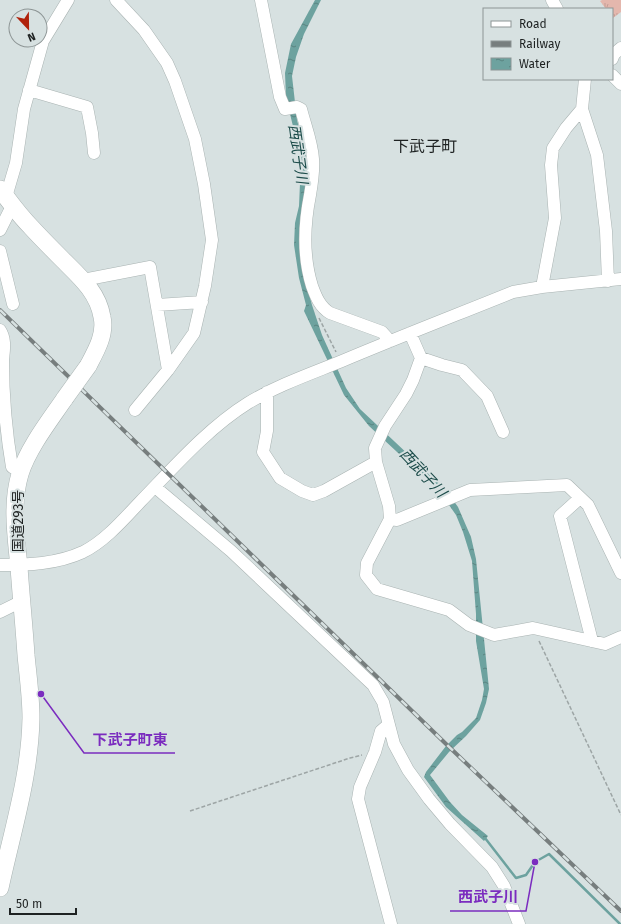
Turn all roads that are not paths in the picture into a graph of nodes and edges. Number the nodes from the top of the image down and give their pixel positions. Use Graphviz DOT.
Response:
graph roads {
  1 [pos="68,0"];
  2 [pos="116,0"];
  3 [pos="261,0"];
  4 [pos="621,48"];
  5 [pos="613,56"];
  6 [pos="585,80"];
  7 [pos="29,90"];
  8 [pos="582,110"];
  9 [pos="94,153"];
  10 [pos="6,197"];
  11 [pos="0,230"];
  12 [pos="0,251"];
  13 [pos="83,280"];
  14 [pos="621,280"];
  15 [pos="608,281"];
  16 [pos="542,287"];
  17 [pos="202,302"];
  18 [pos="13,304"];
  19 [pos="157,305"];
  20 [pos="0,330"];
  21 [pos="410,333"];
  22 [pos="390,341"];
  23 [pos="421,358"];
  24 [pos="168,370"];
  25 [pos="2,373"];
  26 [pos="267,392"];
  27 [pos="135,410"];
  28 [pos="503,432"];
  29 [pos="376,462"];
  30 [pos="20,472"];
  31 [pos="155,487"];
  32 [pos="580,498"];
  33 [pos="390,519"];
  34 [pos="0,565"];
  35 [pos="18,565"];
  36 [pos="621,573"];
  37 [pos="22,601"];
  38 [pos="0,612"];
  39 [pos="621,637"];
  40 [pos="592,641"];
  41 [pos="388,725"];
  42 [pos="0,888"];
  43 [pos="391,924"];
  44 [pos="519,924"];
  1 -- 7 [label="street"];
  2 -- 17 [label="street"];
  3 -- 22 [label="street"];
  4 -- 5 [label="street"];
  6 -- 8 [label="street"];
  7 -- 9 [label="street"];
  7 -- 10 [label="street"];
  8 -- 15 [label="street"];
  8 -- 16 [label="street"];
  10 -- 11 [label="street"];
  10 -- 13 [label="highway, 国道293号"];
  12 -- 18 [label="street"];
  13 -- 19 [label="street"];
  13 -- 30 [label="highway, 国道293号, bridge"];
  14 -- 15 [label="street"];
  15 -- 16 [label="street"];
  16 -- 21 [label="street"];
  17 -- 19 [label="street"];
  17 -- 24 [label="street"];
  19 -- 24 [label="street"];
  20 -- 25 [label="street"];
  21 -- 22 [label="street"];
  21 -- 23 [label="street"];
  22 -- 26 [label="street"];
  23 -- 28 [label="street"];
  23 -- 29 [label="street"];
  24 -- 27 [label="street"];
  25 -- 30 [label="street"];
  26 -- 29 [label="street"];
  26 -- 31 [label="street"];
  29 -- 33 [label="street"];
  30 -- 35 [label="highway, 国道293号"];
  31 -- 35 [label="street"];
  31 -- 41 [label="street"];
  32 -- 33 [label="street"];
  32 -- 36 [label="street"];
  32 -- 40 [label="street"];
  33 -- 40 [label="street"];
  34 -- 35 [label="street"];
  35 -- 37 [label="highway, 国道293号"];
  37 -- 38 [label="street"];
  37 -- 42 [label="highway, 国道293号"];
  39 -- 40 [label="street"];
  41 -- 43 [label="street"];
  41 -- 44 [label="street"];
}
